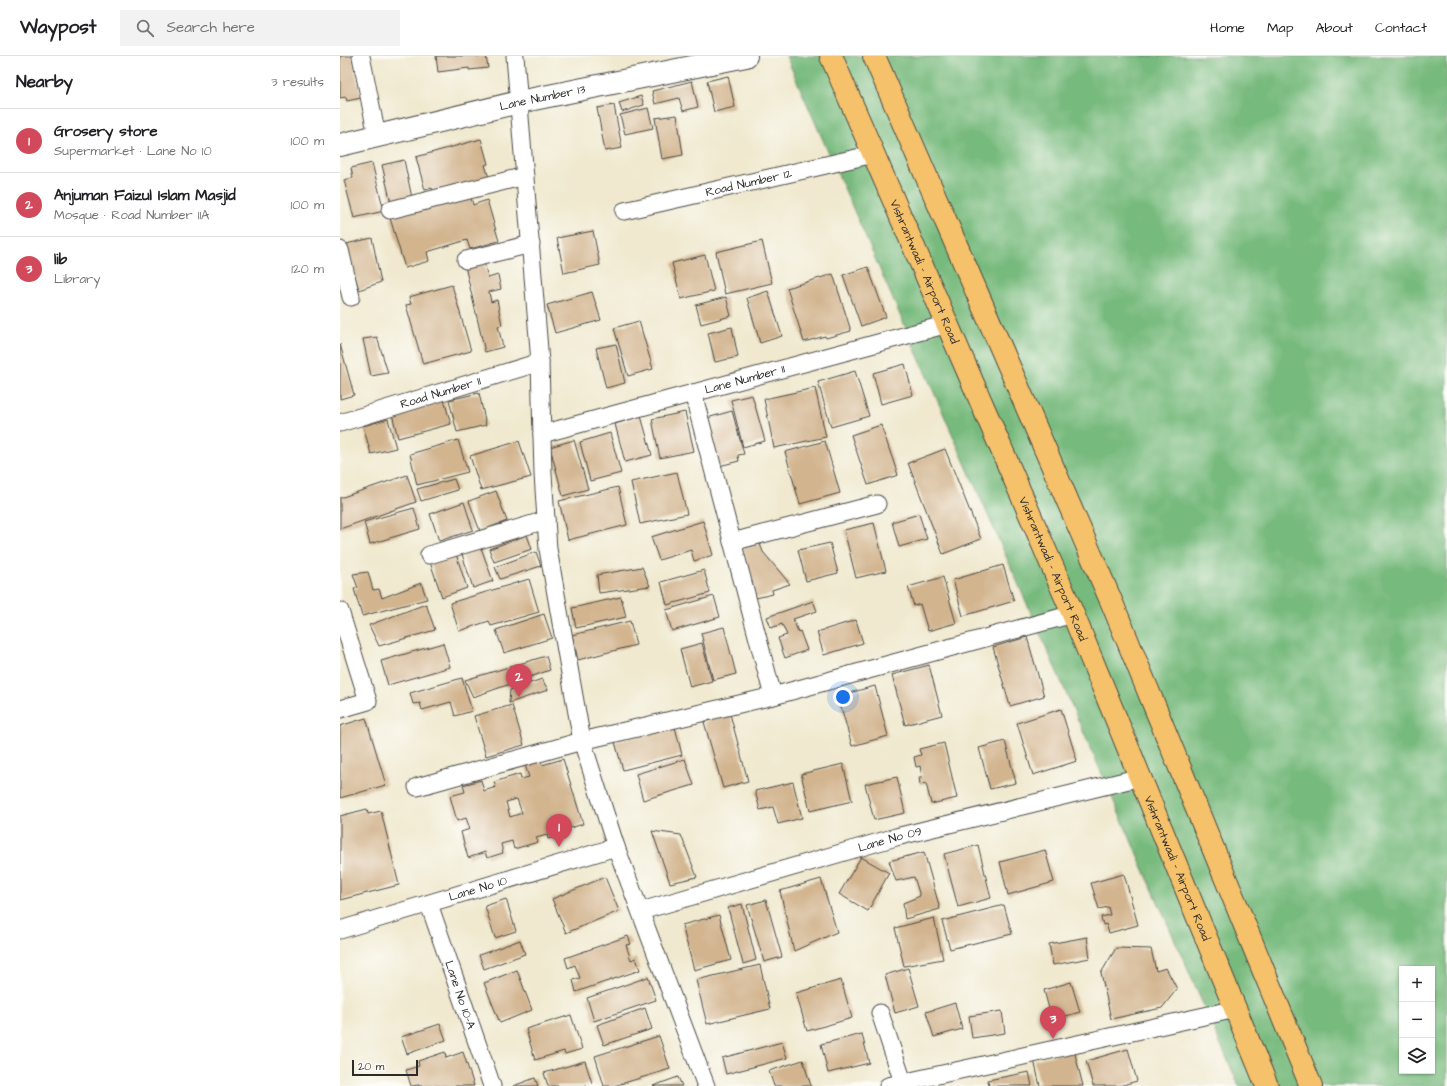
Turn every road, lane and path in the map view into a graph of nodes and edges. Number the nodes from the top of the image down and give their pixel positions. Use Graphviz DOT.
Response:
graph roads {
  1 [pos="361,56"];
  2 [pos="515,56"];
  3 [pos="746,56"];
  4 [pos="831,56"];
  5 [pos="874,56"];
  6 [pos="519,102"];
  7 [pos="377,136"];
  8 [pos="340,145"];
  9 [pos="874,154"];
  10 [pos="525,176"];
  11 [pos="390,210"];
  12 [pos="624,211"];
  13 [pos="531,244"];
  14 [pos="340,250"];
  15 [pos="466,260"];
  16 [pos="351,297"];
  17 [pos="948,324"];
  18 [pos="540,362"];
  19 [pos="693,393"];
  20 [pos="340,423"];
  21 [pos="542,434"];
  22 [pos="877,504"];
  23 [pos="546,520"];
  24 [pos="732,542"];
  25 [pos="429,555"];
  26 [pos="340,611"];
  27 [pos="1073,614"];
  28 [pos="773,696"];
  29 [pos="340,709"];
  30 [pos="582,742"];
  31 [pos="1141,777"];
  32 [pos="417,787"];
  33 [pos="616,847"];
  34 [pos="429,904"];
  35 [pos="641,911"];
  36 [pos="340,930"];
  37 [pos="1236,1009"];
  38 [pos="880,1013"];
  39 [pos="896,1084"];
  40 [pos="492,1086"];
  41 [pos="706,1086"];
  42 [pos="1267,1086"];
  43 [pos="1310,1086"];
  1 -- 7 [label="street"];
  2 -- 6 [label="street"];
  3 -- 6 [label="street, Lane Number 13"];
  4 -- 9 [label="main road, Vishrantwadi - Airport Road"];
  5 -- 43 [label="main road"];
  6 -- 7 [label="street, Lane Number 13"];
  6 -- 10 [label="street"];
  7 -- 8 [label="street, Lane Number 13"];
  9 -- 12 [label="street, Road Number 12"];
  9 -- 17 [label="main road, Vishrantwadi - Airport Road"];
  10 -- 11 [label="street"];
  10 -- 13 [label="street"];
  13 -- 15 [label="street"];
  13 -- 18 [label="street"];
  14 -- 16 [label="street"];
  17 -- 19 [label="street, Lane Number 11"];
  17 -- 27 [label="main road, Vishrantwadi - Airport Road"];
  18 -- 20 [label="street, Road Number 11"];
  18 -- 21 [label="street"];
  19 -- 21 [label="street, Lane Number 11"];
  19 -- 24 [label="street"];
  21 -- 23 [label="street"];
  22 -- 24 [label="street"];
  23 -- 25 [label="street"];
  23 -- 30 [label="street"];
  24 -- 28 [label="street"];
  26 -- 29 [label="street"];
  27 -- 28 [label="street"];
  27 -- 31 [label="main road, Vishrantwadi - Airport Road"];
  28 -- 30 [label="street"];
  30 -- 32 [label="street"];
  30 -- 33 [label="street"];
  31 -- 35 [label="street, Lane No 09"];
  31 -- 37 [label="main road, Vishrantwadi - Airport Road"];
  33 -- 34 [label="street, Lane No 10"];
  33 -- 35 [label="street"];
  34 -- 36 [label="street, Lane No 10"];
  34 -- 40 [label="street, Lane No 10-A"];
  35 -- 41 [label="street"];
  37 -- 39 [label="street"];
  37 -- 42 [label="main road, Vishrantwadi - Airport Road"];
  38 -- 39 [label="street"];
}
